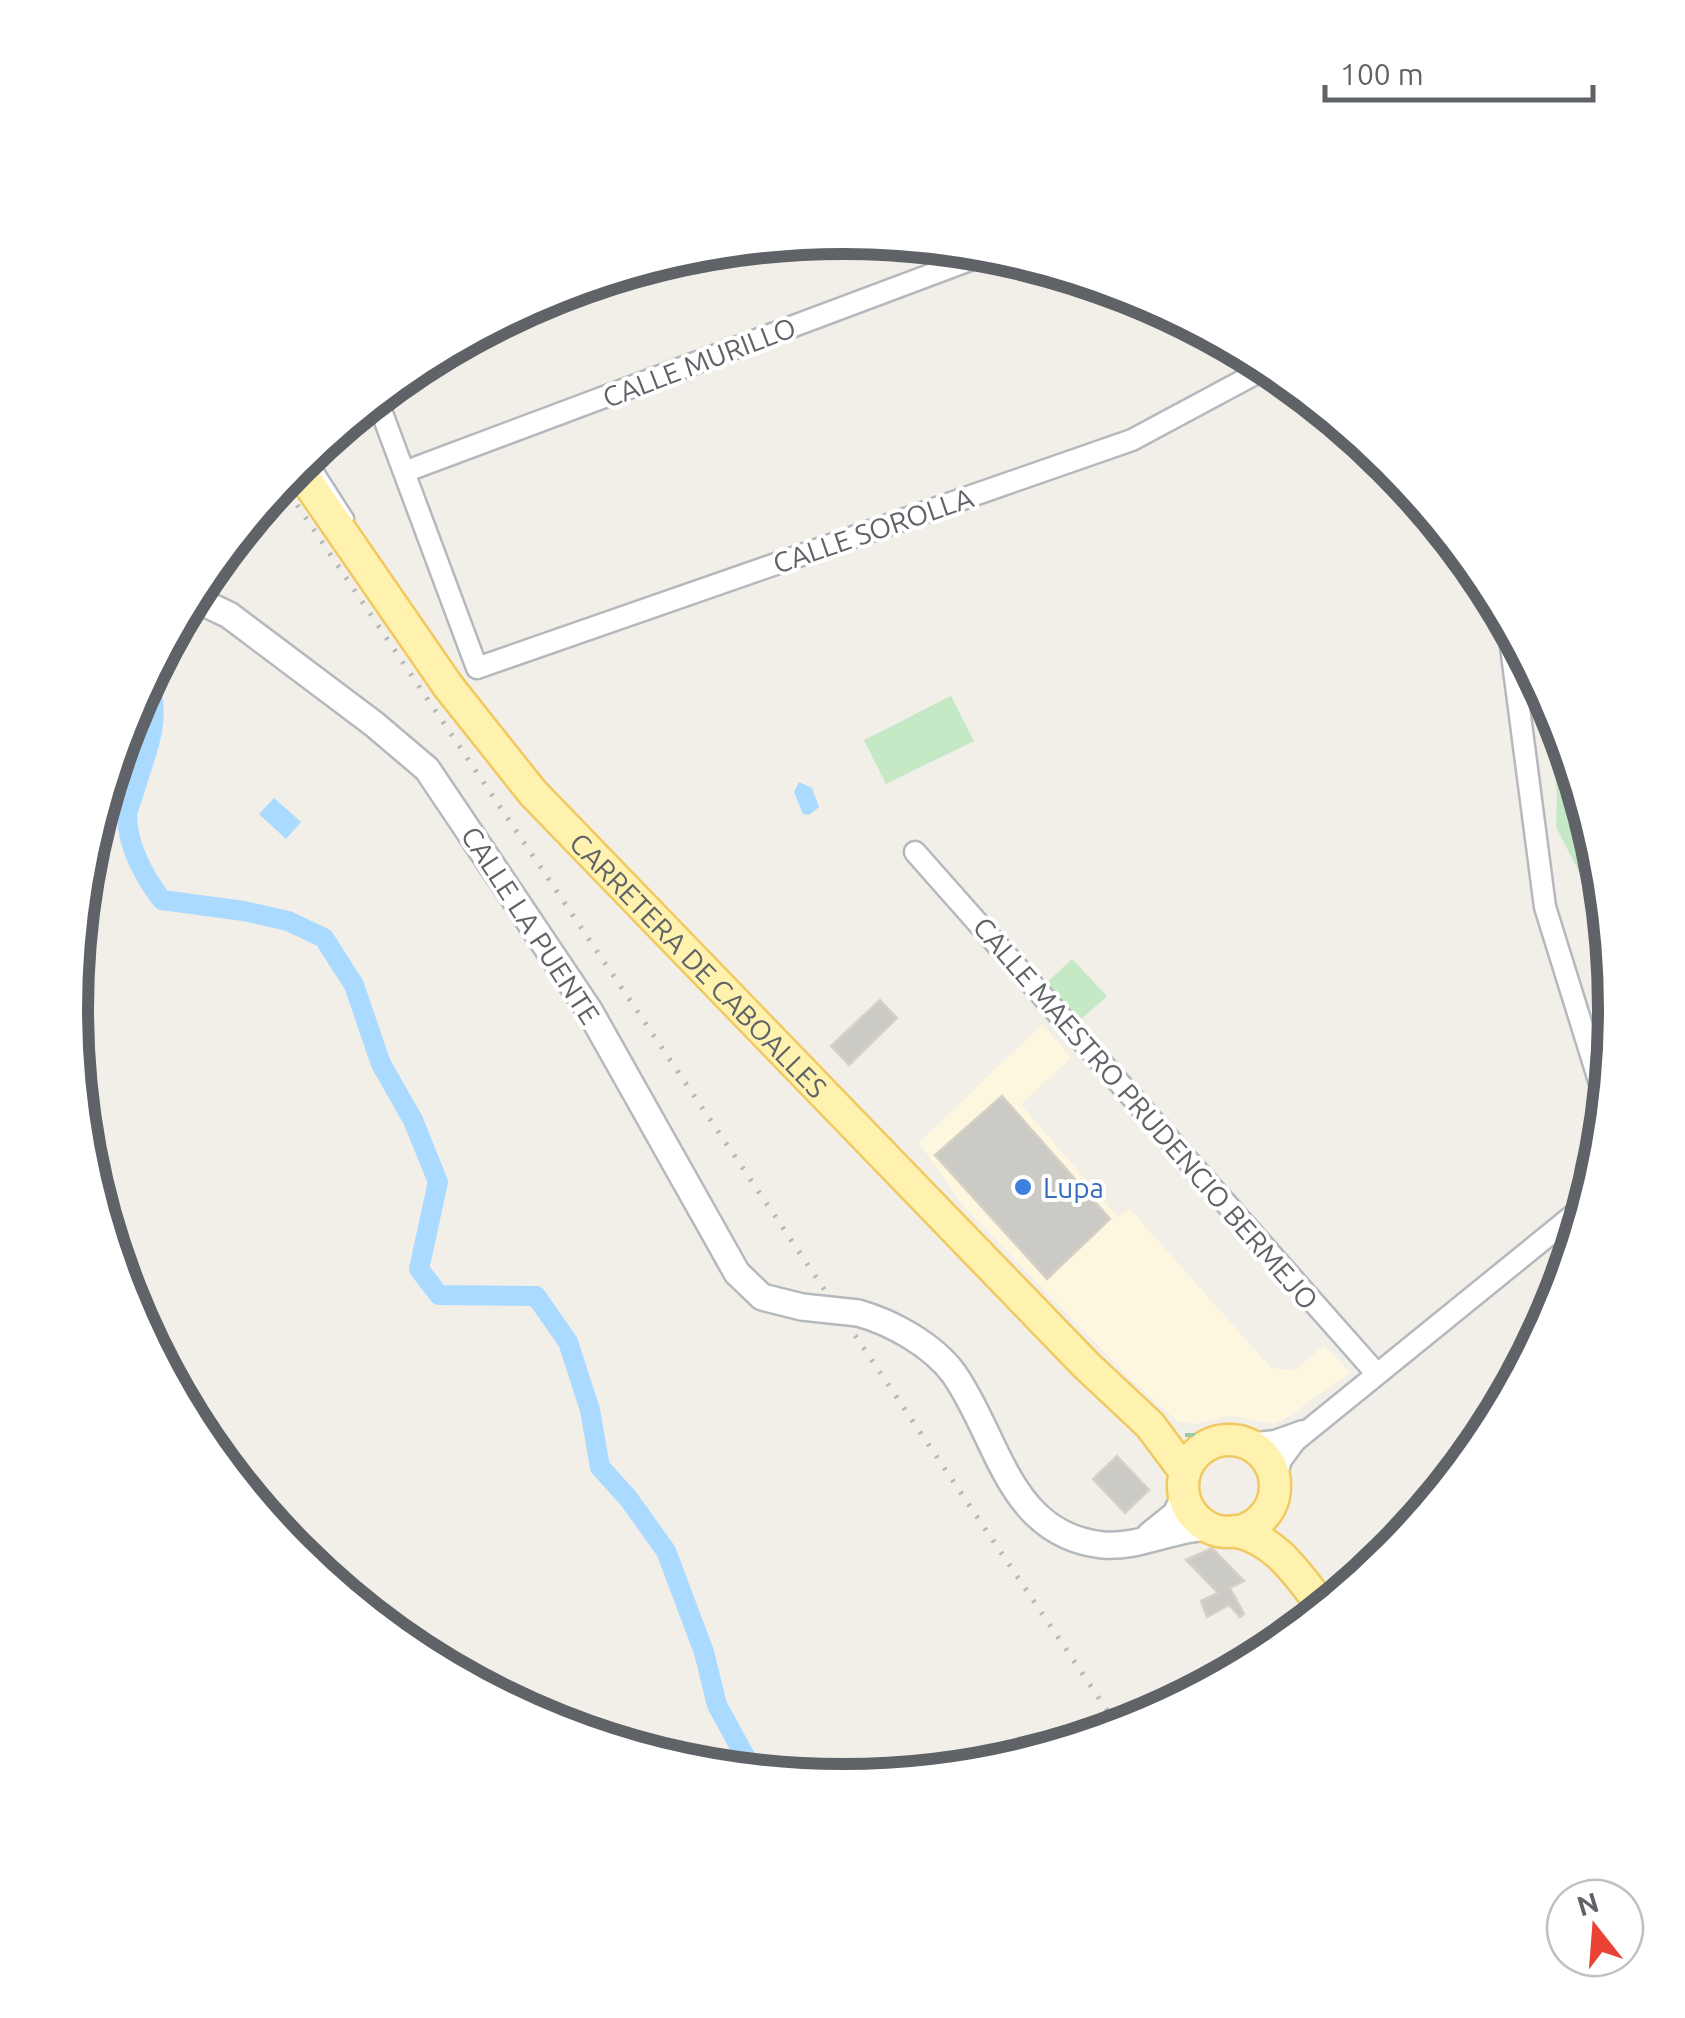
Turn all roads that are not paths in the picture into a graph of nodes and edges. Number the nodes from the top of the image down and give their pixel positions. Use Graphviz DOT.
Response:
graph roads {
  1 [pos="962,264"];
  2 [pos="1247,372"];
  3 [pos="381,412"];
  4 [pos="317,467"];
  5 [pos="404,472"];
  6 [pos="305,479"];
  7 [pos="206,604"];
  8 [pos="405,624"];
  9 [pos="1513,663"];
  10 [pos="915,852"];
  11 [pos="1595,1067"];
  12 [pos="1567,1220"];
  13 [pos="1377,1374"];
  14 [pos="1309,1428"];
  15 [pos="1257,1443"];
  16 [pos="1223,1494"];
  17 [pos="1315,1597"];
  1 -- 5 [label="street, CALLE MURILLO"];
  2 -- 5 [label="street, CALLE SOROLLA"];
  3 -- 5 [label="street"];
  4 -- 8 [label="lane"];
  6 -- 8 [label="main road, CARRETERA DE CABOALLES"];
  7 -- 16 [label="street, CALLE LA PUENTE, bridge"];
  8 -- 16 [label="main road, CARRETERA DE CABOALLES"];
  9 -- 11 [label="street"];
  10 -- 13 [label="street, CALLE MAESTRO PRUDENCIO BERMEJO"];
  12 -- 13 [label="street"];
  13 -- 14 [label="street"];
  14 -- 15 [label="street"];
  14 -- 16 [label="street"];
  15 -- 16 [label="main road"];
  15 -- 16 [label="main road"];
  16 -- 17 [label="main road, CARRETERA DE CABOALLES"];
}
